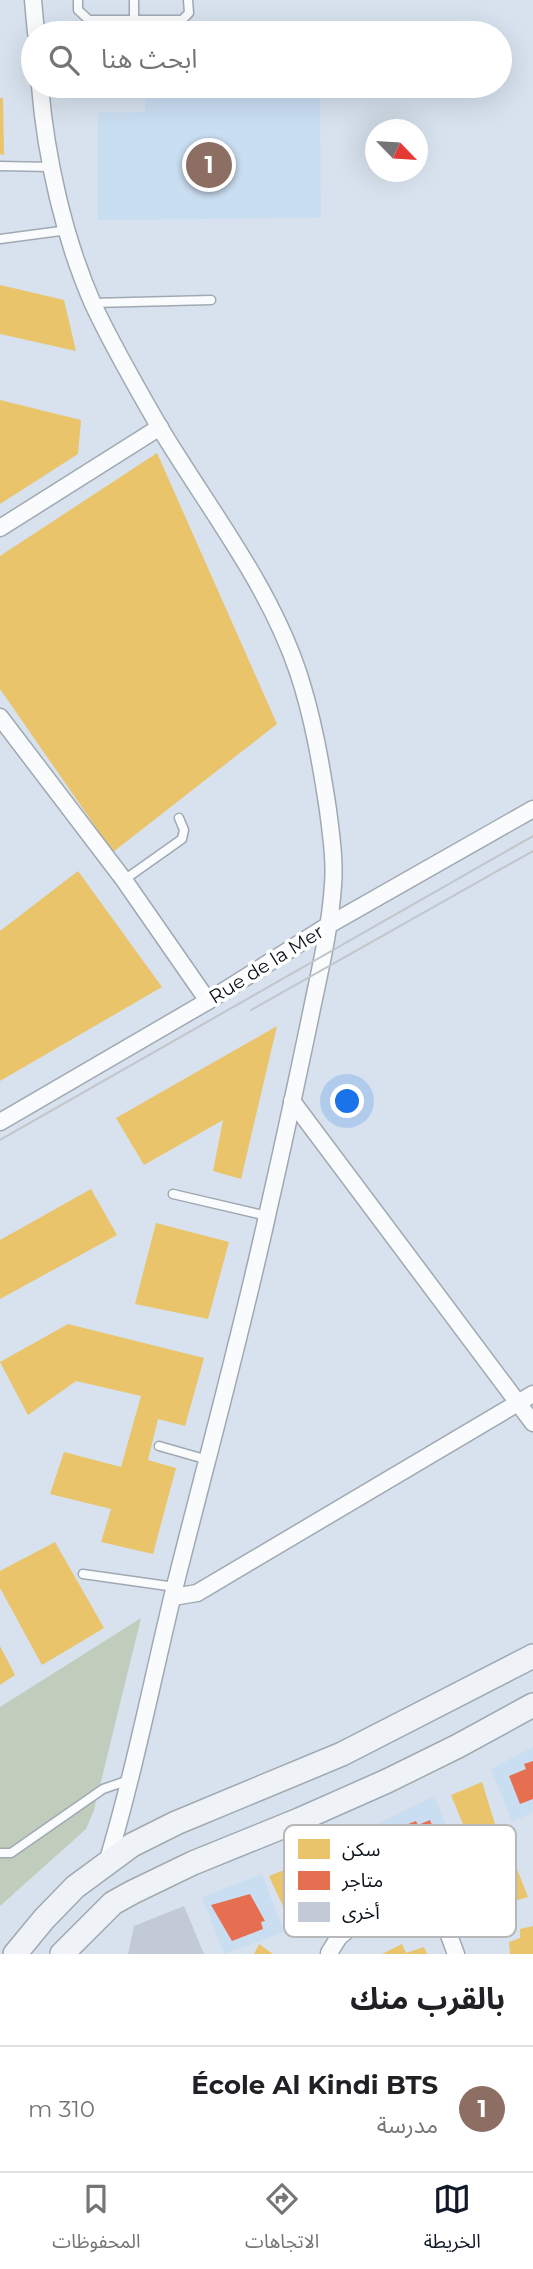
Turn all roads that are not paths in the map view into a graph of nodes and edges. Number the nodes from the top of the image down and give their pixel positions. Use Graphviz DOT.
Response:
graph roads {
  1 [pos="33,0"];
  2 [pos="79,0"];
  3 [pos="134,0"];
  4 [pos="188,0"];
  5 [pos="134,20"];
  6 [pos="35,21"];
  7 [pos="41,98"];
  8 [pos="0,166"];
  9 [pos="51,167"];
  10 [pos="68,230"];
  11 [pos="0,239"];
  12 [pos="211,300"];
  13 [pos="93,303"];
  14 [pos="160,428"];
  15 [pos="0,528"];
  16 [pos="0,717"];
  17 [pos="533,809"];
  18 [pos="179,818"];
  19 [pos="124,880"];
  20 [pos="327,926"];
  21 [pos="208,1001"];
  22 [pos="292,1101"];
  23 [pos="0,1122"];
  24 [pos="173,1194"];
  25 [pos="267,1216"];
  26 [pos="533,1394"];
  27 [pos="517,1403"];
  28 [pos="533,1423"];
  29 [pos="159,1446"];
  30 [pos="208,1460"];
  31 [pos="83,1574"];
  32 [pos="174,1592"];
  33 [pos="533,1656"];
  34 [pos="533,1705"];
  35 [pos="129,1780"];
  36 [pos="287,1825"];
  37 [pos="284,1826"];
  38 [pos="0,1853"];
  39 [pos="107,1863"];
  40 [pos="339,1937"];
  41 [pos="450,1937"];
  42 [pos="329,1953"];
  43 [pos="15,1954"];
  44 [pos="62,1954"];
  45 [pos="456,1954"];
  1 -- 6 [label="street"];
  2 -- 5 [label="lane"];
  3 -- 5 [label="lane"];
  4 -- 5 [label="lane"];
  7 -- 9 [label="street"];
  8 -- 9 [label="lane"];
  9 -- 10 [label="street"];
  10 -- 11 [label="lane"];
  10 -- 13 [label="street"];
  12 -- 13 [label="lane"];
  13 -- 14 [label="street"];
  14 -- 15 [label="street"];
  14 -- 20 [label="street"];
  16 -- 19 [label="street"];
  17 -- 20 [label="street, Rue de la Mer"];
  18 -- 19 [label="lane"];
  19 -- 21 [label="street"];
  20 -- 21 [label="street, Rue de la Mer"];
  20 -- 22 [label="street"];
  21 -- 23 [label="street, Rue de la Mer"];
  22 -- 25 [label="street"];
  22 -- 27 [label="street"];
  24 -- 25 [label="lane"];
  25 -- 30 [label="street"];
  26 -- 27 [label="street"];
  27 -- 28 [label="street"];
  27 -- 32 [label="street"];
  29 -- 30 [label="lane"];
  30 -- 32 [label="street"];
  31 -- 32 [label="lane"];
  32 -- 35 [label="street"];
  33 -- 39 [label="main road"];
  34 -- 36 [label="main road"];
  35 -- 38 [label="lane"];
  35 -- 39 [label="street"];
  37 -- 44 [label="main road"];
  39 -- 43 [label="main road"];
  40 -- 42 [label="street"];
  41 -- 45 [label="street"];
}
